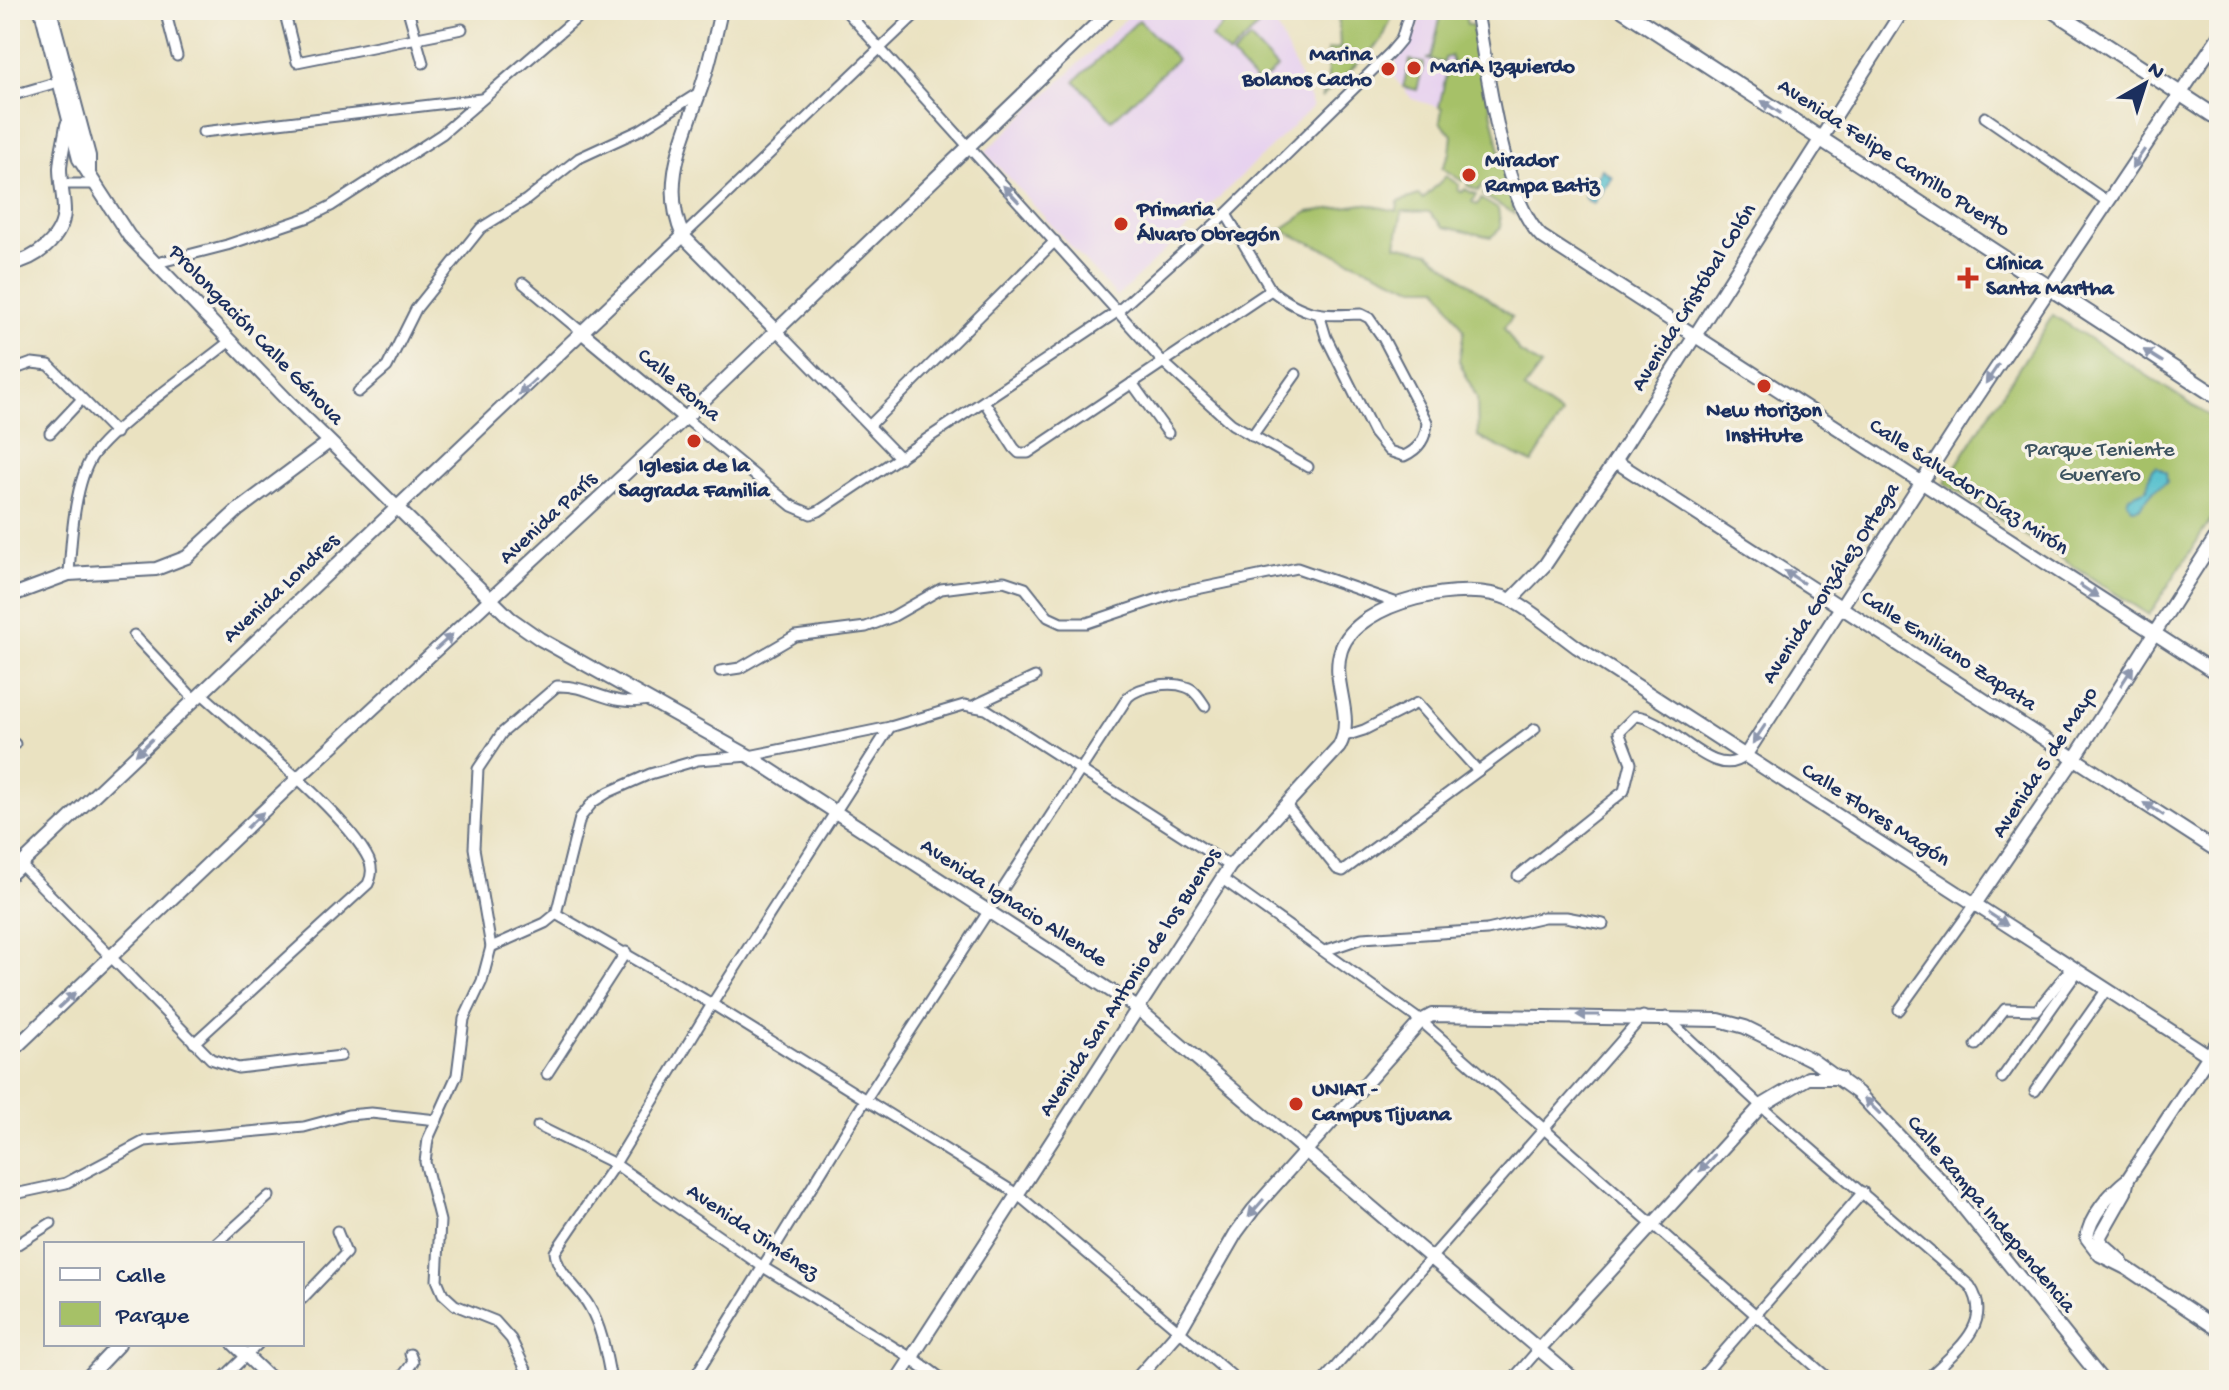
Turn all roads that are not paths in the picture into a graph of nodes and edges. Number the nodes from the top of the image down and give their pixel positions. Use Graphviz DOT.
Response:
graph roads {
  1 [pos="41,10"];
  2 [pos="50,10"];
  3 [pos="165,10"];
  4 [pos="284,10"];
  5 [pos="408,10"];
  6 [pos="586,10"];
  7 [pos="721,10"];
  8 [pos="845,10"];
  9 [pos="920,10"];
  10 [pos="1410,10"];
  11 [pos="1476,10"];
  12 [pos="1623,10"];
  13 [pos="1903,10"];
  14 [pos="2052,10"];
  15 [pos="1104,12"];
  16 [pos="462,29"];
  17 [pos="2219,36"];
  18 [pos="416,37"];
  19 [pos="878,49"];
  20 [pos="177,56"];
  21 [pos="423,63"];
  22 [pos="58,82"];
  23 [pos="700,92"];
  24 [pos="2180,94"];
  25 [pos="10,96"];
  26 [pos="481,99"];
  27 [pos="1985,117"];
  28 [pos="2219,119"];
  29 [pos="68,121"];
  30 [pos="203,132"];
  31 [pos="1819,137"];
  32 [pos="968,147"];
  33 [pos="92,179"];
  34 [pos="60,184"];
  35 [pos="2108,202"];
  36 [pos="1226,214"];
  37 [pos="683,236"];
  38 [pos="1055,241"];
  39 [pos="157,263"];
  40 [pos="10,264"];
  41 [pos="523,283"];
  42 [pos="2049,289"];
  43 [pos="1271,290"];
  44 [pos="1117,312"];
  45 [pos="1320,317"];
  46 [pos="776,330"];
  47 [pos="584,334"];
  48 [pos="1696,334"];
  49 [pos="230,341"];
  50 [pos="1162,361"];
  51 [pos="10,371"];
  52 [pos="1296,374"];
  53 [pos="1132,383"];
  54 [pos="358,392"];
  55 [pos="2219,398"];
  56 [pos="82,399"];
  57 [pos="985,403"];
  58 [pos="685,418"];
  59 [pos="870,425"];
  60 [pos="50,433"];
  61 [pos="116,433"];
  62 [pos="1168,433"];
  63 [pos="1252,436"];
  64 [pos="329,442"];
  65 [pos="900,458"];
  66 [pos="1615,461"];
  67 [pos="1308,467"];
  68 [pos="1921,481"];
  69 [pos="396,509"];
  70 [pos="2219,532"];
  71 [pos="69,574"];
  72 [pos="10,596"];
  73 [pos="492,600"];
  74 [pos="1511,600"];
  75 [pos="1400,604"];
  76 [pos="1841,607"];
  77 [pos="2154,634"];
  78 [pos="134,635"];
  79 [pos="720,671"];
  80 [pos="2219,675"];
  81 [pos="1035,677"];
  82 [pos="197,696"];
  83 [pos="652,699"];
  84 [pos="975,705"];
  85 [pos="1205,706"];
  86 [pos="890,727"];
  87 [pos="1535,729"];
  88 [pos="1345,736"];
  89 [pos="749,756"];
  90 [pos="1745,756"];
  91 [pos="2075,758"];
  92 [pos="1080,769"];
  93 [pos="1478,771"];
  94 [pos="296,780"];
  95 [pos="1285,804"];
  96 [pos="836,812"];
  97 [pos="2219,852"];
  98 [pos="10,854"];
  99 [pos="21,865"];
  100 [pos="1230,866"];
  101 [pos="10,875"];
  102 [pos="1518,876"];
  103 [pos="1221,878"];
  104 [pos="1975,904"];
  105 [pos="987,911"];
  106 [pos="556,914"];
  107 [pos="1603,924"];
  108 [pos="491,947"];
  109 [pos="1327,950"];
  110 [pos="626,952"];
  111 [pos="111,959"];
  112 [pos="2075,969"];
  113 [pos="2107,989"];
  114 [pos="712,1004"];
  115 [pos="1136,1007"];
  116 [pos="1899,1010"];
  117 [pos="1643,1016"];
  118 [pos="1666,1017"];
  119 [pos="1421,1021"];
  120 [pos="2219,1040"];
  121 [pos="194,1043"];
  122 [pos="1976,1045"];
  123 [pos="10,1053"];
  124 [pos="341,1056"];
  125 [pos="2214,1059"];
  126 [pos="547,1074"];
  127 [pos="1840,1078"];
  128 [pos="2002,1078"];
  129 [pos="2035,1091"];
  130 [pos="866,1099"];
  131 [pos="1761,1106"];
  132 [pos="437,1120"];
  133 [pos="538,1126"];
  134 [pos="1542,1130"];
  135 [pos="1309,1151"];
  136 [pos="615,1164"];
  137 [pos="1863,1192"];
  138 [pos="1017,1194"];
  139 [pos="10,1195"];
  140 [pos="269,1196"];
  141 [pos="51,1223"];
  142 [pos="1651,1224"];
  143 [pos="337,1231"];
  144 [pos="218,1242"];
  145 [pos="10,1249"];
  146 [pos="1432,1257"];
  147 [pos="763,1267"];
  148 [pos="304,1297"];
  149 [pos="1756,1315"];
  150 [pos="1180,1330"];
  151 [pos="2219,1330"];
  152 [pos="117,1346"];
  153 [pos="236,1346"];
  154 [pos="256,1346"];
  155 [pos="1539,1349"];
  156 [pos="410,1354"];
  157 [pos="247,1356"];
  158 [pos="910,1357"];
  159 [pos="10,1376"];
  160 [pos="15,1380"];
  161 [pos="85,1380"];
  162 [pos="221,1380"];
  163 [pos="272,1380"];
  164 [pos="400,1380"];
  165 [pos="531,1380"];
  166 [pos="611,1380"];
  167 [pos="693,1380"];
  168 [pos="897,1380"];
  169 [pos="941,1380"];
  170 [pos="1136,1380"];
  171 [pos="1237,1380"];
  172 [pos="1324,1380"];
  173 [pos="1512,1380"];
  174 [pos="1575,1380"];
  175 [pos="1699,1380"];
  176 [pos="1830,1380"];
  177 [pos="1926,1380"];
  178 [pos="2102,1380"];
  1 -- 22 [label="main road, Prolongación Calle Génova"];
  2 -- 33 [label="main road"];
  3 -- 20 [label="street"];
  4 -- 18 [label="street"];
  5 -- 18 [label="street"];
  6 -- 26 [label="street"];
  7 -- 23 [label="main road"];
  8 -- 19 [label="street"];
  9 -- 19 [label="street"];
  10 -- 36 [label="street"];
  11 -- 48 [label="main road, Calle Salvador Díaz Mirón"];
  31 -- 12 [label="main road, Avenida Felipe Carrillo Puerto, one-way"];
  13 -- 31 [label="main road, Avenida Cristóbal Colón"];
  14 -- 24 [label="main road"];
  15 -- 32 [label="main road, Avenida París"];
  16 -- 18 [label="street"];
  17 -- 24 [label="main road, Avenida González Ortega"];
  18 -- 21 [label="street"];
  19 -- 32 [label="street"];
  19 -- 37 [label="street"];
  22 -- 25 [label="street"];
  22 -- 29 [label="main road, Prolongación Calle Génova"];
  23 -- 37 [label="main road"];
  23 -- 54 [label="street"];
  24 -- 28 [label="main road"];
  24 -- 35 [label="main road, Avenida González Ortega, one-way"];
  26 -- 30 [label="street"];
  26 -- 39 [label="street"];
  27 -- 35 [label="street"];
  29 -- 33 [label="main road, Prolongación Calle Génova"];
  29 -- 34 [label="main road"];
  31 -- 42 [label="main road, Avenida Felipe Carrillo Puerto"];
  31 -- 48 [label="main road, Avenida Cristóbal Colón"];
  38 -- 32 [label="street, one-way"];
  32 -- 46 [label="main road, Avenida París"];
  33 -- 34 [label="street"];
  33 -- 39 [label="main road, Prolongación Calle Génova"];
  34 -- 40 [label="main road"];
  35 -- 42 [label="main road, Avenida González Ortega"];
  36 -- 43 [label="street"];
  36 -- 44 [label="street"];
  37 -- 46 [label="main road"];
  37 -- 47 [label="main road, Avenida Londres"];
  38 -- 44 [label="street"];
  38 -- 59 [label="street"];
  39 -- 49 [label="main road, Prolongación Calle Génova"];
  41 -- 47 [label="street, Calle Roma"];
  55 -- 42 [label="main road, Avenida Felipe Carrillo Puerto, one-way"];
  42 -- 68 [label="main road, Avenida González Ortega, one-way"];
  43 -- 45 [label="street"];
  43 -- 50 [label="street"];
  44 -- 50 [label="street"];
  44 -- 57 [label="street"];
  45 -- 45 [label="street"];
  46 -- 58 [label="main road, Avenida París"];
  46 -- 59 [label="street"];
  47 -- 58 [label="main road, Calle Roma"];
  47 -- 69 [label="main road, Avenida Londres, one-way"];
  48 -- 66 [label="main road, Avenida Cristóbal Colón"];
  48 -- 68 [label="main road, Calle Salvador Díaz Mirón"];
  49 -- 61 [label="street"];
  49 -- 64 [label="main road, Prolongación Calle Génova"];
  50 -- 53 [label="street"];
  50 -- 63 [label="street"];
  51 -- 56 [label="street"];
  52 -- 63 [label="street"];
  53 -- 57 [label="street"];
  53 -- 62 [label="street"];
  56 -- 60 [label="street"];
  56 -- 61 [label="street"];
  57 -- 65 [label="street"];
  58 -- 65 [label="street, Calle Roma"];
  58 -- 73 [label="main road, Avenida París"];
  59 -- 65 [label="street"];
  61 -- 71 [label="street"];
  63 -- 67 [label="street"];
  64 -- 69 [label="main road, Prolongación Calle Génova"];
  64 -- 71 [label="main road"];
  66 -- 74 [label="main road, Avenida Cristóbal Colón"];
  76 -- 66 [label="main road, Calle Emiliano Zapata, one-way"];
  68 -- 76 [label="main road, Avenida González Ortega"];
  68 -- 77 [label="main road, Calle Salvador Díaz Mirón, one-way"];
  69 -- 73 [label="main road, Avenida Ignacio Allende"];
  69 -- 82 [label="main road, Avenida Londres"];
  70 -- 77 [label="main road, Avenida 5 de Mayo"];
  71 -- 72 [label="main road"];
  73 -- 83 [label="main road, Avenida Ignacio Allende"];
  94 -- 73 [label="main road, Avenida París, one-way"];
  74 -- 75 [label="main road"];
  74 -- 90 [label="main road, Calle Flores Magón"];
  75 -- 79 [label="street"];
  75 -- 88 [label="main road"];
  76 -- 90 [label="main road, Avenida González Ortega, one-way"];
  76 -- 91 [label="main road, Calle Emiliano Zapata"];
  77 -- 80 [label="main road, Calle Salvador Díaz Mirón"];
  91 -- 77 [label="main road, Avenida 5 de Mayo, one-way"];
  78 -- 82 [label="street"];
  81 -- 84 [label="street"];
  82 -- 94 [label="street"];
  82 -- 99 [label="main road, Avenida Londres, one-way"];
  83 -- 89 [label="main road, Avenida Ignacio Allende"];
  83 -- 108 [label="street"];
  84 -- 86 [label="street"];
  84 -- 92 [label="street"];
  85 -- 92 [label="street"];
  86 -- 89 [label="street"];
  86 -- 96 [label="street"];
  87 -- 93 [label="street"];
  88 -- 93 [label="street"];
  88 -- 95 [label="main road, Avenida San Antonio de los Buenos"];
  89 -- 96 [label="main road, Avenida Ignacio Allende"];
  89 -- 106 [label="street"];
  90 -- 102 [label="street"];
  90 -- 104 [label="main road, Calle Flores Magón"];
  97 -- 91 [label="main road, Calle Emiliano Zapata, one-way"];
  91 -- 104 [label="main road, Avenida 5 de Mayo"];
  92 -- 100 [label="street"];
  92 -- 105 [label="street"];
  93 -- 95 [label="street"];
  111 -- 94 [label="main road, Avenida París, one-way"];
  94 -- 121 [label="street"];
  95 -- 100 [label="main road, Avenida San Antonio de los Buenos"];
  96 -- 105 [label="main road, Avenida Ignacio Allende"];
  96 -- 114 [label="street"];
  98 -- 99 [label="street"];
  99 -- 101 [label="main road, Avenida Londres"];
  99 -- 111 [label="street"];
  100 -- 103 [label="main road, Avenida San Antonio de los Buenos"];
  103 -- 109 [label="street"];
  103 -- 115 [label="main road, Avenida San Antonio de los Buenos"];
  104 -- 112 [label="main road, Calle Flores Magón, one-way"];
  104 -- 116 [label="street, Avenida 5 de Mayo"];
  105 -- 115 [label="main road, Avenida Ignacio Allende"];
  105 -- 130 [label="street"];
  106 -- 108 [label="street"];
  106 -- 110 [label="street"];
  107 -- 109 [label="street"];
  108 -- 132 [label="street"];
  109 -- 119 [label="street"];
  110 -- 114 [label="street"];
  110 -- 126 [label="street"];
  111 -- 121 [label="street"];
  123 -- 111 [label="main road, Avenida París, one-way"];
  112 -- 113 [label="main road, Calle Flores Magón"];
  112 -- 122 [label="street"];
  112 -- 128 [label="street"];
  113 -- 125 [label="main road, Calle Flores Magón"];
  113 -- 129 [label="street"];
  114 -- 130 [label="street"];
  114 -- 136 [label="street"];
  115 -- 135 [label="main road, Avenida Ignacio Allende"];
  115 -- 138 [label="main road, Avenida San Antonio de los Buenos"];
  117 -- 118 [label="main road, Calle Rampa Independencia"];
  117 -- 119 [label="main road, Calle Rampa Independencia, one-way"];
  117 -- 134 [label="street"];
  118 -- 127 [label="main road, Calle Rampa Independencia"];
  118 -- 131 [label="street"];
  119 -- 134 [label="street"];
  119 -- 135 [label="main road"];
  120 -- 125 [label="main road"];
  121 -- 124 [label="street"];
  125 -- 151 [label="main road"];
  127 -- 131 [label="main road"];
  178 -- 127 [label="main road, Calle Rampa Independencia, one-way"];
  130 -- 138 [label="street"];
  130 -- 147 [label="street"];
  131 -- 137 [label="street"];
  131 -- 142 [label="main road, one-way"];
  132 -- 139 [label="street"];
  132 -- 165 [label="street"];
  133 -- 136 [label="street, Avenida Jiménez"];
  134 -- 142 [label="street"];
  134 -- 146 [label="street"];
  135 -- 146 [label="main road, Avenida Ignacio Allende"];
  135 -- 150 [label="main road, one-way"];
  136 -- 147 [label="street, Avenida Jiménez"];
  136 -- 166 [label="street"];
  137 -- 149 [label="street"];
  137 -- 177 [label="street"];
  138 -- 150 [label="street"];
  138 -- 158 [label="main road, Avenida San Antonio de los Buenos"];
  140 -- 144 [label="street"];
  141 -- 145 [label="street"];
  142 -- 149 [label="street"];
  142 -- 155 [label="main road"];
  143 -- 148 [label="street"];
  146 -- 155 [label="main road, Avenida Ignacio Allende"];
  146 -- 172 [label="street"];
  147 -- 158 [label="street, Avenida Jiménez"];
  147 -- 167 [label="street"];
  149 -- 175 [label="street"];
  149 -- 176 [label="street"];
  150 -- 170 [label="main road"];
  150 -- 171 [label="street"];
  152 -- 161 [label="main road"];
  153 -- 157 [label="main road"];
  154 -- 157 [label="street"];
  155 -- 173 [label="street"];
  155 -- 174 [label="main road, Avenida Ignacio Allende"];
  156 -- 164 [label="street"];
  157 -- 162 [label="street"];
  157 -- 163 [label="main road"];
  158 -- 168 [label="main road, Avenida San Antonio de los Buenos"];
  158 -- 169 [label="main road, Avenida Jiménez"];
  159 -- 160 [label="main road"];
}
